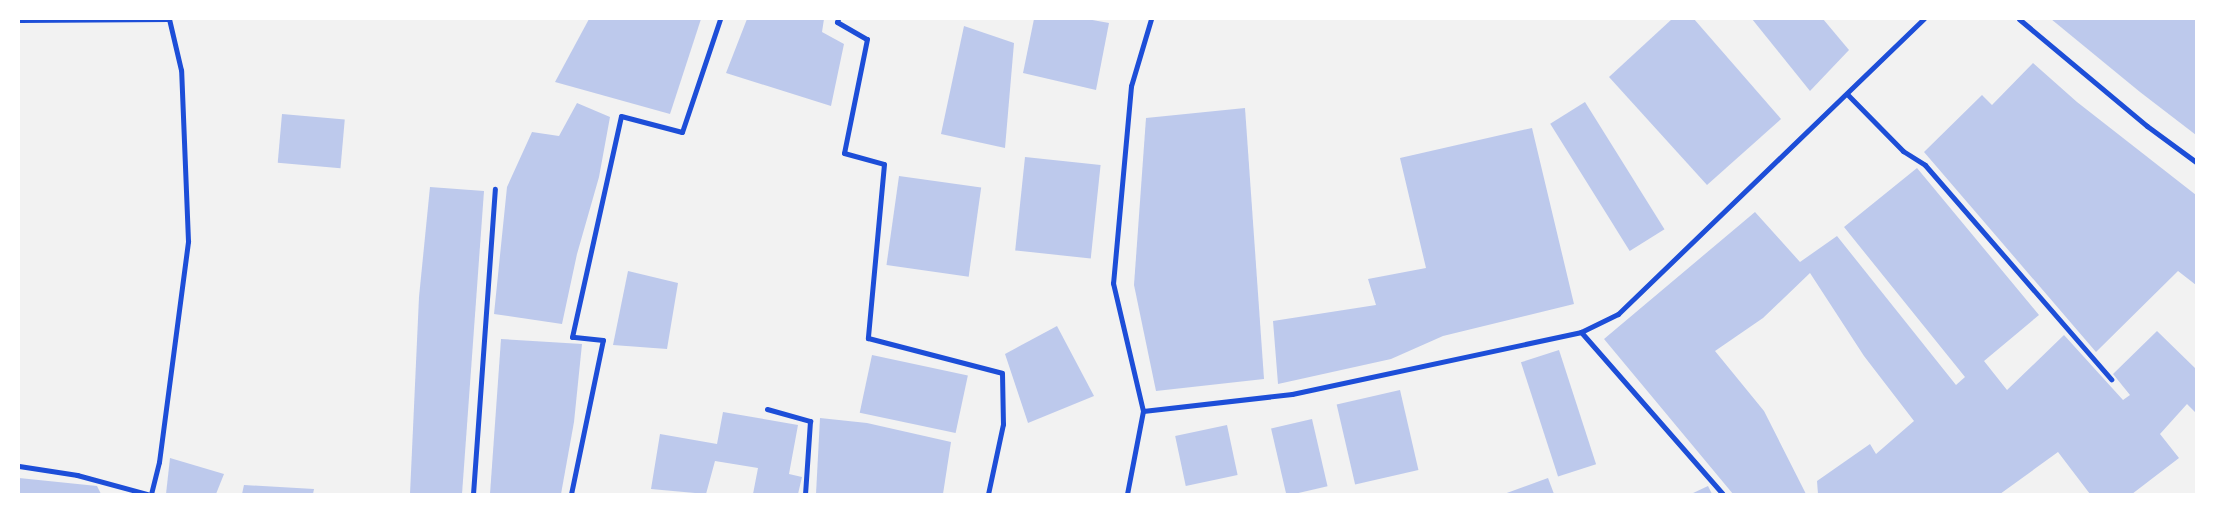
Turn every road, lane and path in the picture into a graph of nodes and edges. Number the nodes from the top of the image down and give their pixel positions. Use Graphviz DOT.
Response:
graph roads {
  1 [pos="169,19"];
  2 [pos="720,19"];
  3 [pos="838,19"];
  4 [pos="1151,19"];
  5 [pos="1924,19"];
  6 [pos="2019,19"];
  7 [pos="19,20"];
  8 [pos="1847,94"];
  9 [pos="2196,162"];
  10 [pos="495,189"];
  11 [pos="1581,332"];
  12 [pos="2111,379"];
  13 [pos="767,409"];
  14 [pos="1143,411"];
  15 [pos="19,466"];
  16 [pos="149,494"];
  17 [pos="473,494"];
  18 [pos="571,494"];
  19 [pos="805,494"];
  20 [pos="988,494"];
  21 [pos="1127,494"];
  22 [pos="1723,494"];
  1 -- 7 [label="street"];
  1 -- 16 [label="street"];
  2 -- 18 [label="street"];
  3 -- 20 [label="street"];
  4 -- 14 [label="street"];
  5 -- 8 [label="street"];
  6 -- 9 [label="street"];
  8 -- 11 [label="street"];
  8 -- 12 [label="street"];
  10 -- 17 [label="street"];
  11 -- 14 [label="street"];
  11 -- 22 [label="street"];
  13 -- 19 [label="street"];
  14 -- 21 [label="street"];
  15 -- 16 [label="street"];
}
